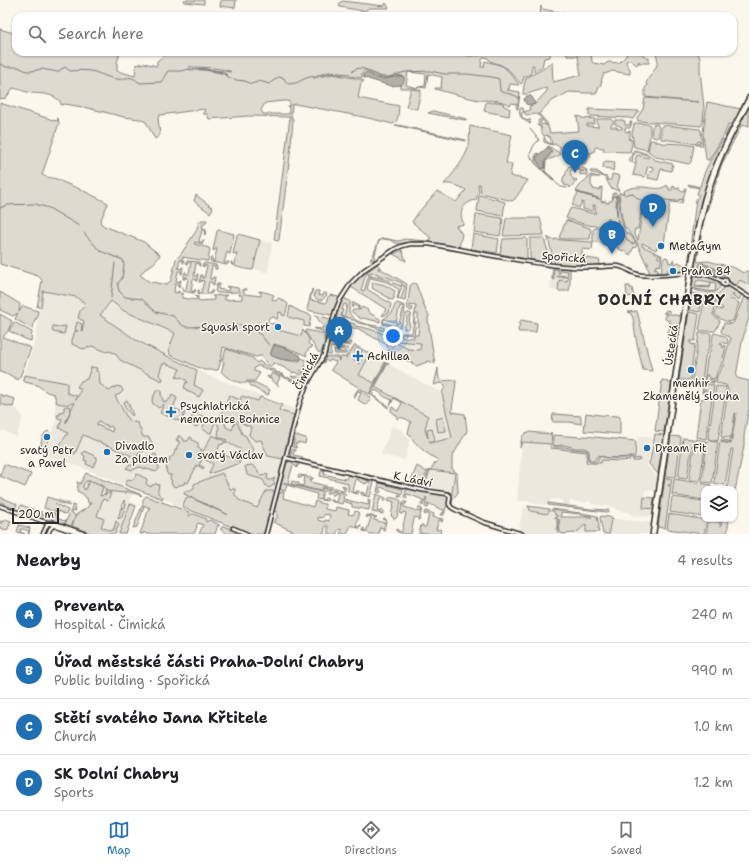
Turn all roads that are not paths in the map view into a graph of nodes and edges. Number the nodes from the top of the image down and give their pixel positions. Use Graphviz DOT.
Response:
graph roads {
  1 [pos="749,97"];
  2 [pos="749,102"];
  3 [pos="402,246"];
  4 [pos="691,270"];
  5 [pos="749,297"];
  6 [pos="286,458"];
  7 [pos="0,506"];
  8 [pos="44,522"];
  9 [pos="48,524"];
  10 [pos="54,525"];
  11 [pos="46,526"];
  12 [pos="50,529"];
  13 [pos="240,533"];
  14 [pos="266,533"];
  15 [pos="43,534"];
  16 [pos="48,534"];
  17 [pos="79,534"];
  18 [pos="85,534"];
  19 [pos="247,534"];
  20 [pos="522,534"];
  21 [pos="653,534"];
  1 -- 4 [label="street, Ústecká"];
  2 -- 4 [label="street, Ústecká"];
  3 -- 5 [label="street, Spořická"];
  3 -- 6 [label="street, Čimická"];
  4 -- 21 [label="street, Ústecká, bridge"];
  6 -- 14 [label="street, Čimická"];
  6 -- 20 [label="street, K Ládví"];
  7 -- 8 [label="street"];
  8 -- 9 [label="street"];
  8 -- 11 [label="street"];
  9 -- 10 [label="street"];
  9 -- 11 [label="street"];
  9 -- 12 [label="street"];
  9 -- 18 [label="street"];
  10 -- 12 [label="street"];
  10 -- 17 [label="street"];
  11 -- 15 [label="street"];
  12 -- 16 [label="street"];
  13 -- 19 [label="street"];
}
